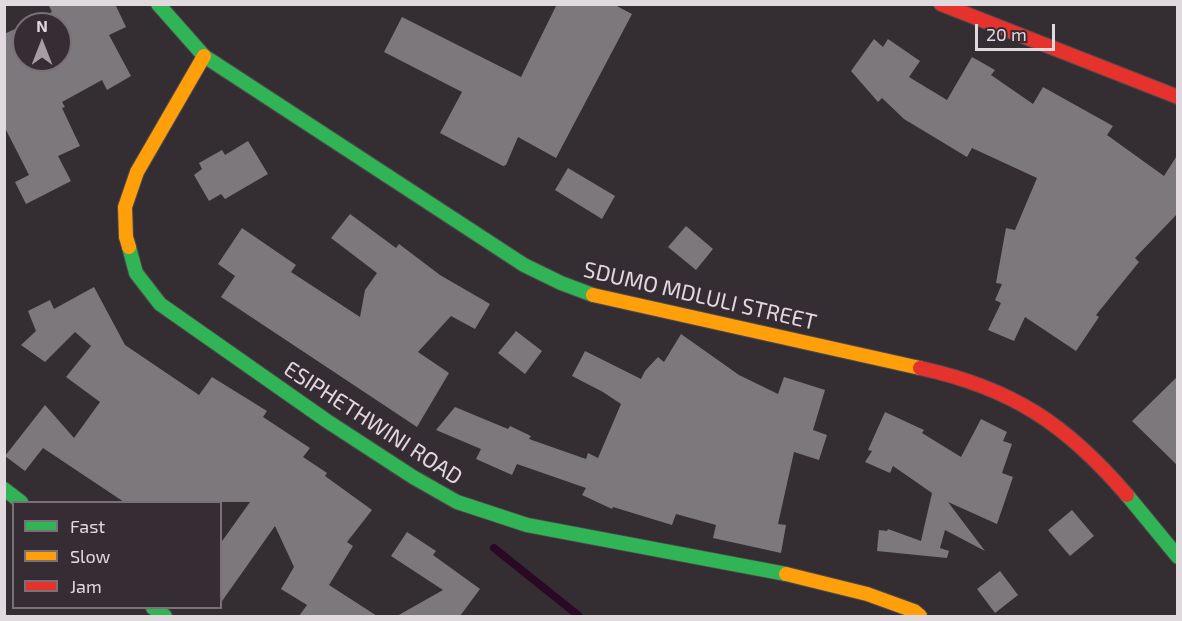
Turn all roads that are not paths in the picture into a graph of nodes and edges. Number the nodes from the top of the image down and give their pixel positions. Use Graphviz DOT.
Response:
graph roads {
  1 [pos="158,4"];
  2 [pos="940,4"];
  3 [pos="204,56"];
  4 [pos="1178,97"];
  5 [pos="4,489"];
  6 [pos="20,501"];
  7 [pos="1178,557"];
  8 [pos="920,616"];
  1 -- 3 [label="street, SDUMO MDLULI STREET"];
  2 -- 4 [label="street"];
  3 -- 7 [label="street, SDUMO MDLULI STREET"];
  3 -- 8 [label="street, ESIPHETHWINI ROAD"];
  5 -- 6 [label="street"];
}
